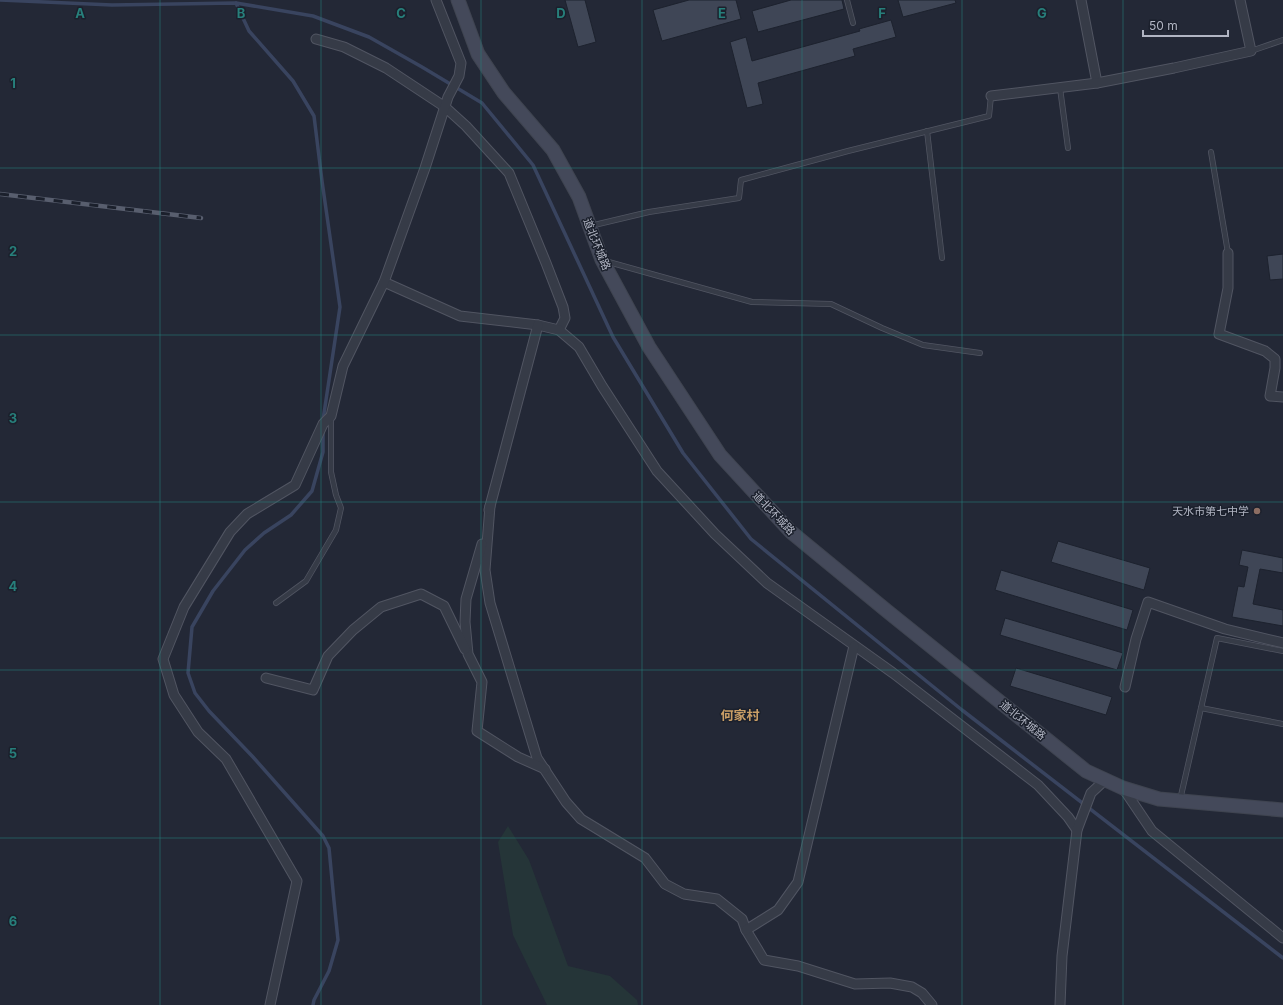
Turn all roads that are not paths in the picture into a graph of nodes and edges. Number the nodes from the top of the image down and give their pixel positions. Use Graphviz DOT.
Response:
graph roads {
  1 [pos="436,0"];
  2 [pos="458,0"];
  3 [pos="847,0"];
  4 [pos="1081,0"];
  5 [pos="1240,0"];
  6 [pos="853,23"];
  7 [pos="316,39"];
  8 [pos="1283,40"];
  9 [pos="1251,51"];
  10 [pos="1096,83"];
  11 [pos="1060,88"];
  12 [pos="991,96"];
  13 [pos="444,108"];
  14 [pos="927,131"];
  15 [pos="1068,148"];
  16 [pos="1211,152"];
  17 [pos="589,226"];
  18 [pos="1228,253"];
  19 [pos="942,258"];
  20 [pos="602,260"];
  21 [pos="384,282"];
  22 [pos="538,325"];
  23 [pos="559,330"];
  24 [pos="980,353"];
  25 [pos="1283,397"];
  26 [pos="331,416"];
  27 [pos="490,506"];
  28 [pos="276,603"];
  29 [pos="1283,642"];
  30 [pos="854,646"];
  31 [pos="1283,651"];
  32 [pos="468,654"];
  33 [pos="266,678"];
  34 [pos="1125,687"];
  35 [pos="1201,708"];
  36 [pos="1283,724"];
  37 [pos="545,769"];
  38 [pos="1105,780"];
  39 [pos="1123,788"];
  40 [pos="1180,801"];
  41 [pos="1283,810"];
  42 [pos="1079,826"];
  43 [pos="746,930"];
  44 [pos="1283,938"];
  45 [pos="270,1005"];
  46 [pos="932,1005"];
  47 [pos="1060,1005"];
  1 -- 13 [label="street"];
  2 -- 17 [label="street, 道北环城路"];
  3 -- 6 [label="lane"];
  4 -- 10 [label="street"];
  5 -- 9 [label="street"];
  7 -- 13 [label="street"];
  8 -- 9 [label="lane"];
  9 -- 10 [label="street"];
  10 -- 11 [label="street"];
  11 -- 12 [label="street"];
  11 -- 15 [label="lane"];
  12 -- 14 [label="lane"];
  13 -- 21 [label="street"];
  13 -- 23 [label="street"];
  14 -- 17 [label="lane"];
  14 -- 19 [label="lane"];
  16 -- 18 [label="lane"];
  17 -- 20 [label="street, 道北环城路"];
  18 -- 25 [label="street"];
  20 -- 24 [label="lane"];
  20 -- 38 [label="street, 道北环城路"];
  21 -- 22 [label="street"];
  21 -- 26 [label="street"];
  22 -- 23 [label="street"];
  22 -- 27 [label="street"];
  23 -- 30 [label="street"];
  26 -- 28 [label="lane"];
  26 -- 45 [label="street"];
  27 -- 32 [label="street"];
  27 -- 37 [label="street"];
  29 -- 34 [label="street"];
  30 -- 42 [label="street"];
  30 -- 43 [label="street"];
  31 -- 35 [label="lane"];
  32 -- 33 [label="street"];
  32 -- 37 [label="street"];
  35 -- 36 [label="lane"];
  35 -- 40 [label="lane"];
  37 -- 43 [label="street"];
  38 -- 39 [label="street, 道北环城路"];
  38 -- 42 [label="street"];
  39 -- 40 [label="street, 道北环城路"];
  39 -- 44 [label="street"];
  40 -- 41 [label="street, 道北环城路"];
  42 -- 47 [label="street"];
  43 -- 46 [label="street"];
}
